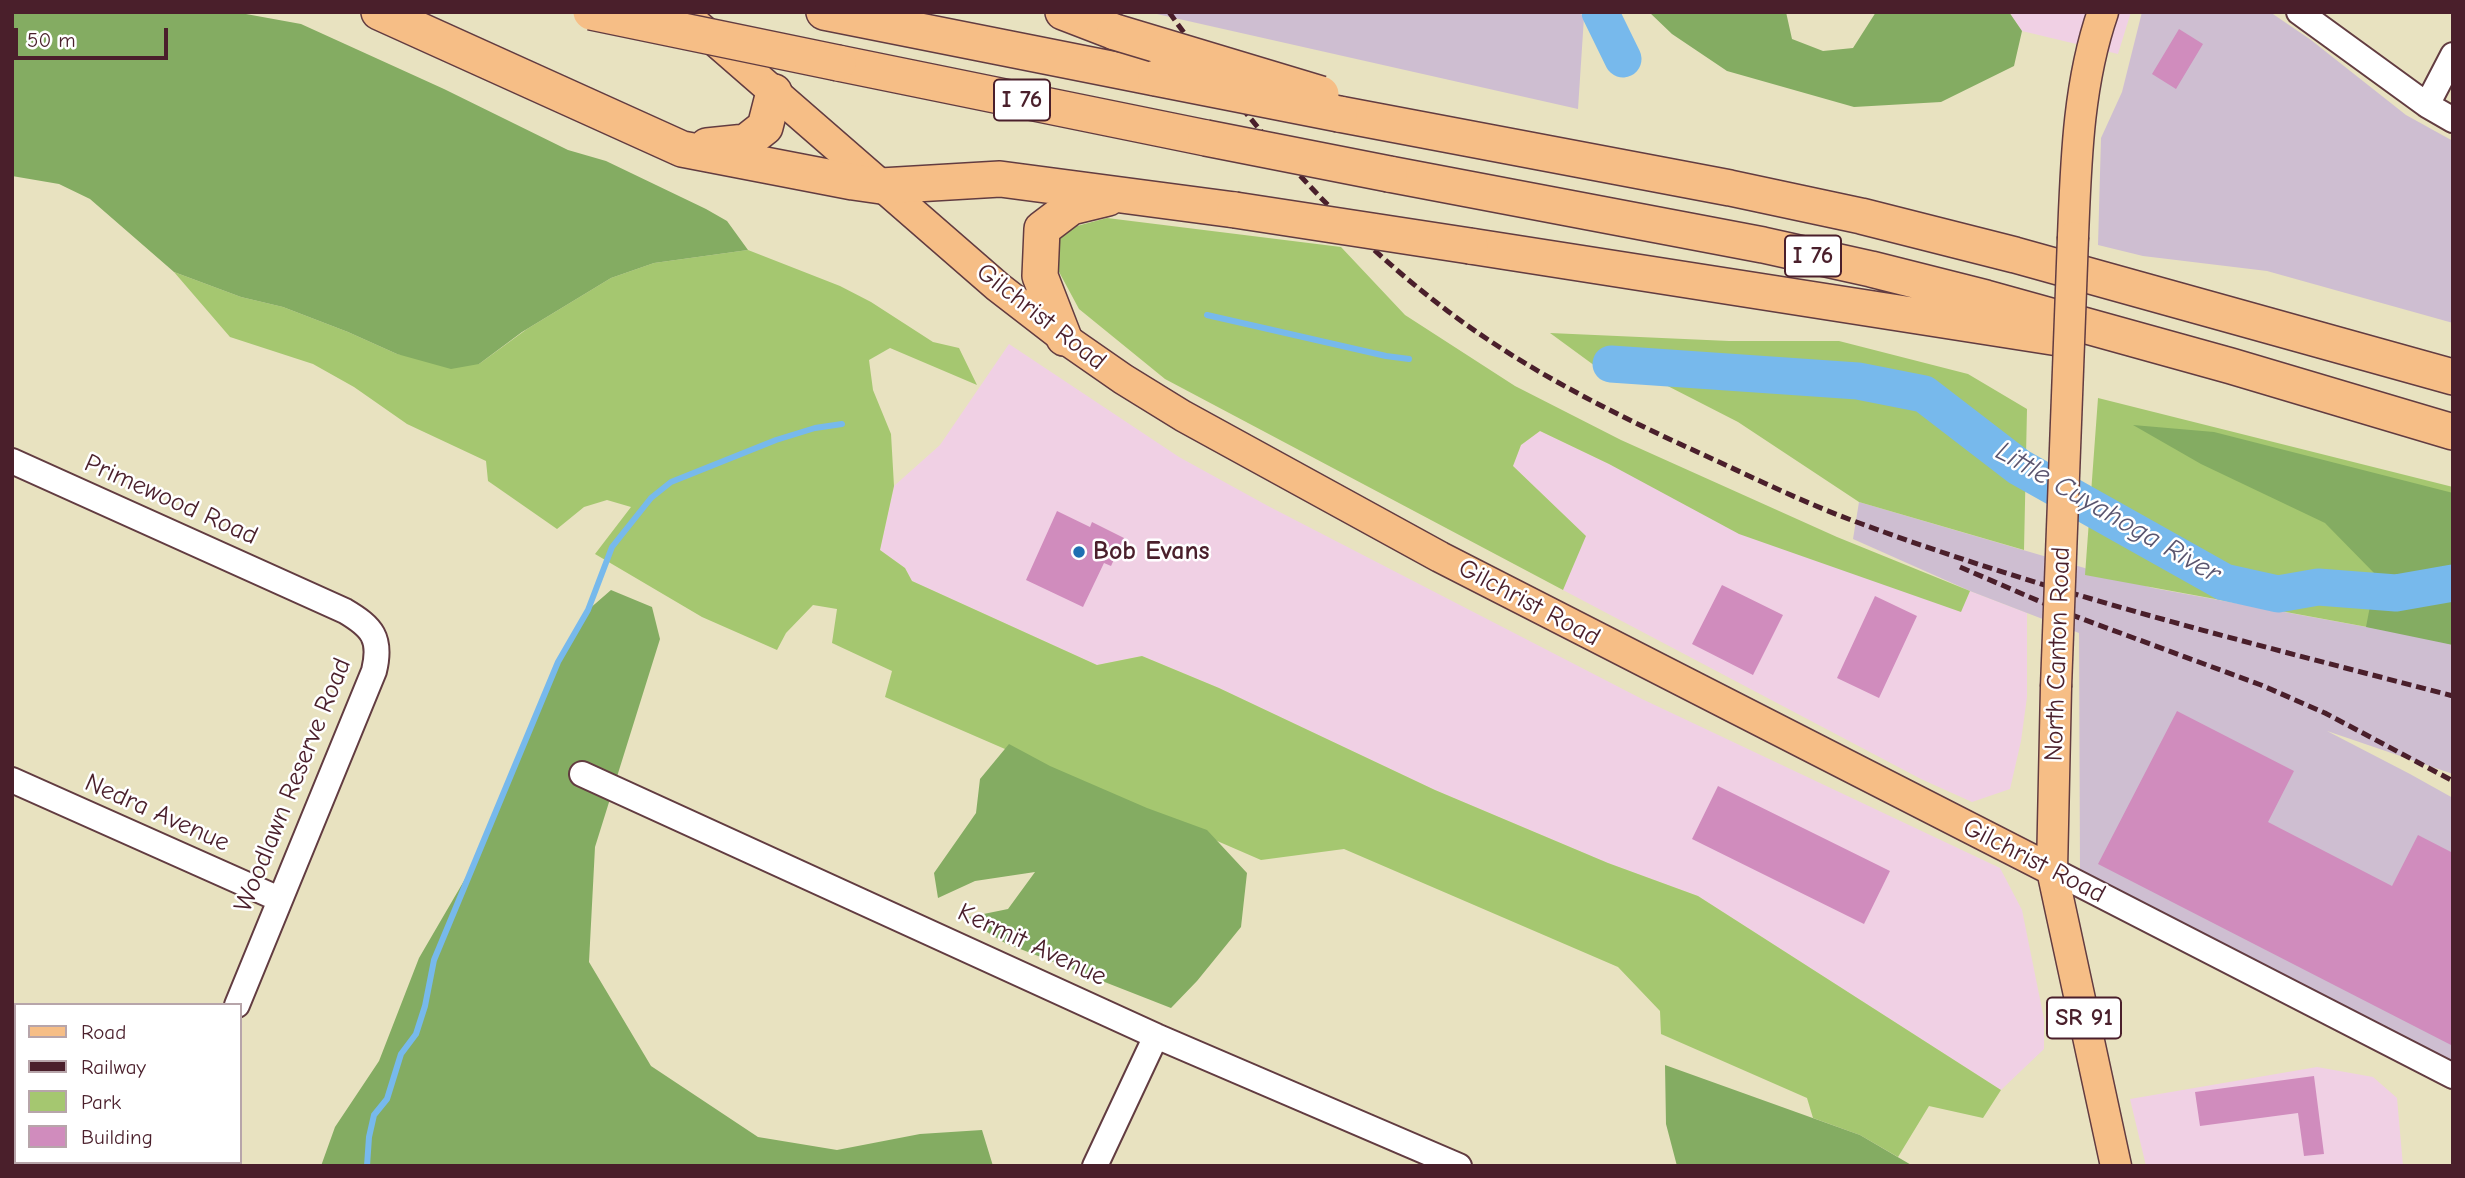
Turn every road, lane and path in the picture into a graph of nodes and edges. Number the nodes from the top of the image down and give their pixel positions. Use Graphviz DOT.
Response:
graph roads {
  1 [pos="379,12"];
  2 [pos="591,12"];
  3 [pos="682,12"];
  4 [pos="824,12"];
  5 [pos="1063,12"];
  6 [pos="2103,12"];
  7 [pos="2299,12"];
  8 [pos="2453,55"];
  9 [pos="774,92"];
  10 [pos="1330,104"];
  11 [pos="2427,106"];
  12 [pos="2453,120"];
  13 [pos="682,149"];
  14 [pos="881,186"];
  15 [pos="1130,196"];
  16 [pos="1064,338"];
  17 [pos="2231,366"];
  18 [pos="2453,377"];
  19 [pos="2453,432"];
  20 [pos="18,464"];
  21 [pos="293,588"];
  22 [pos="582,774"];
  23 [pos="12,780"];
  24 [pos="2052,870"];
  25 [pos="279,899"];
  26 [pos="238,1003"];
  27 [pos="1156,1035"];
  28 [pos="2453,1076"];
  29 [pos="1095,1166"];
  30 [pos="1458,1166"];
  31 [pos="2116,1166"];
  1 -- 13 [label="highway"];
  2 -- 17 [label="highway, I 76, bridge"];
  3 -- 9 [label="main road, Gilchrist Road"];
  4 -- 10 [label="highway, I 76, bridge"];
  5 -- 10 [label="highway, bridge"];
  6 -- 24 [label="main road, North Canton Road / SR 91, bridge"];
  7 -- 11 [label="street"];
  8 -- 11 [label="street"];
  9 -- 13 [label="highway"];
  9 -- 14 [label="main road, Gilchrist Road"];
  10 -- 18 [label="highway, I 76"];
  11 -- 12 [label="street"];
  13 -- 14 [label="highway"];
  14 -- 15 [label="highway"];
  14 -- 16 [label="main road, Gilchrist Road"];
  15 -- 16 [label="highway"];
  15 -- 17 [label="highway, bridge"];
  16 -- 24 [label="main road, Gilchrist Road"];
  17 -- 19 [label="highway, I 76"];
  20 -- 21 [label="street, Primewood Road"];
  21 -- 25 [label="street, Woodlawn Reserve Road"];
  22 -- 27 [label="street, Kermit Avenue"];
  23 -- 25 [label="street, Nedra Avenue"];
  24 -- 28 [label="street, Gilchrist Road"];
  24 -- 31 [label="main road, North Canton Road / SR 91"];
  25 -- 26 [label="street, Woodlawn Reserve Road"];
  27 -- 29 [label="street"];
  27 -- 30 [label="street, Kermit Avenue"];
}
